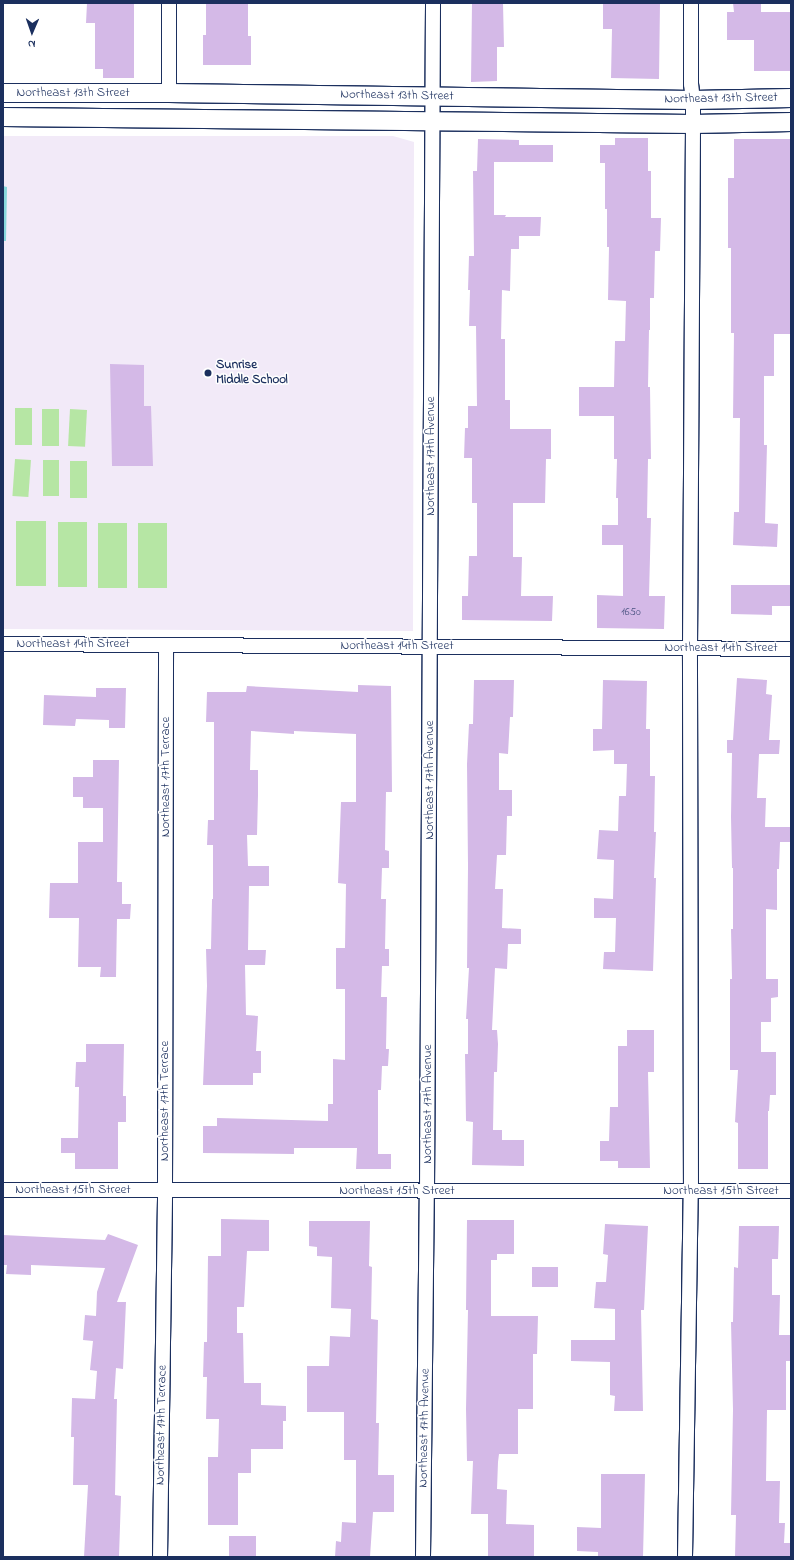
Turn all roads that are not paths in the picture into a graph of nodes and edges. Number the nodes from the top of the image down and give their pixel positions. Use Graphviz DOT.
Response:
graph roads {
  1 [pos="169,3"];
  2 [pos="433,3"];
  3 [pos="691,3"];
  4 [pos="3,93"];
  5 [pos="169,93"];
  6 [pos="433,97"];
  7 [pos="791,98"];
  8 [pos="693,100"];
  9 [pos="3,117"];
  10 [pos="433,121"];
  11 [pos="791,122"];
  12 [pos="693,124"];
  13 [pos="3,644"];
  14 [pos="166,645"];
  15 [pos="431,646"];
  16 [pos="690,648"];
  17 [pos="791,649"];
  18 [pos="3,1190"];
  19 [pos="165,1190"];
  20 [pos="428,1191"];
  21 [pos="791,1191"];
  22 [pos="691,1192"];
  23 [pos="160,1557"];
  24 [pos="423,1557"];
  25 [pos="685,1557"];
  1 -- 5 [label="street"];
  2 -- 6 [label="street, Northeast 17th Avenue"];
  3 -- 8 [label="street"];
  4 -- 5 [label="street, Northeast 13th Street"];
  5 -- 6 [label="street, Northeast 13th Street"];
  6 -- 8 [label="street, Northeast 13th Street"];
  6 -- 10 [label="street, Northeast 17th Avenue"];
  7 -- 8 [label="street, Northeast 13th Street"];
  8 -- 12 [label="street"];
  9 -- 10 [label="street, Northeast 13th Street"];
  10 -- 12 [label="street, Northeast 13th Street"];
  10 -- 15 [label="street, Northeast 17th Avenue"];
  11 -- 12 [label="street, Northeast 13th Street"];
  12 -- 16 [label="street"];
  13 -- 14 [label="street, Northeast 14th Street"];
  14 -- 15 [label="street, Northeast 14th Street"];
  14 -- 19 [label="street, Northeast 17th Terrace"];
  15 -- 16 [label="street, Northeast 14th Street"];
  15 -- 20 [label="street, Northeast 17th Avenue"];
  16 -- 17 [label="street, Northeast 14th Street"];
  16 -- 22 [label="street"];
  18 -- 19 [label="street, Northeast 15th Street"];
  19 -- 20 [label="street, Northeast 15th Street"];
  19 -- 23 [label="street, Northeast 17th Terrace"];
  20 -- 22 [label="street, Northeast 15th Street"];
  20 -- 24 [label="street, Northeast 17th Avenue"];
  21 -- 22 [label="street, Northeast 15th Street"];
  22 -- 25 [label="street"];
}
